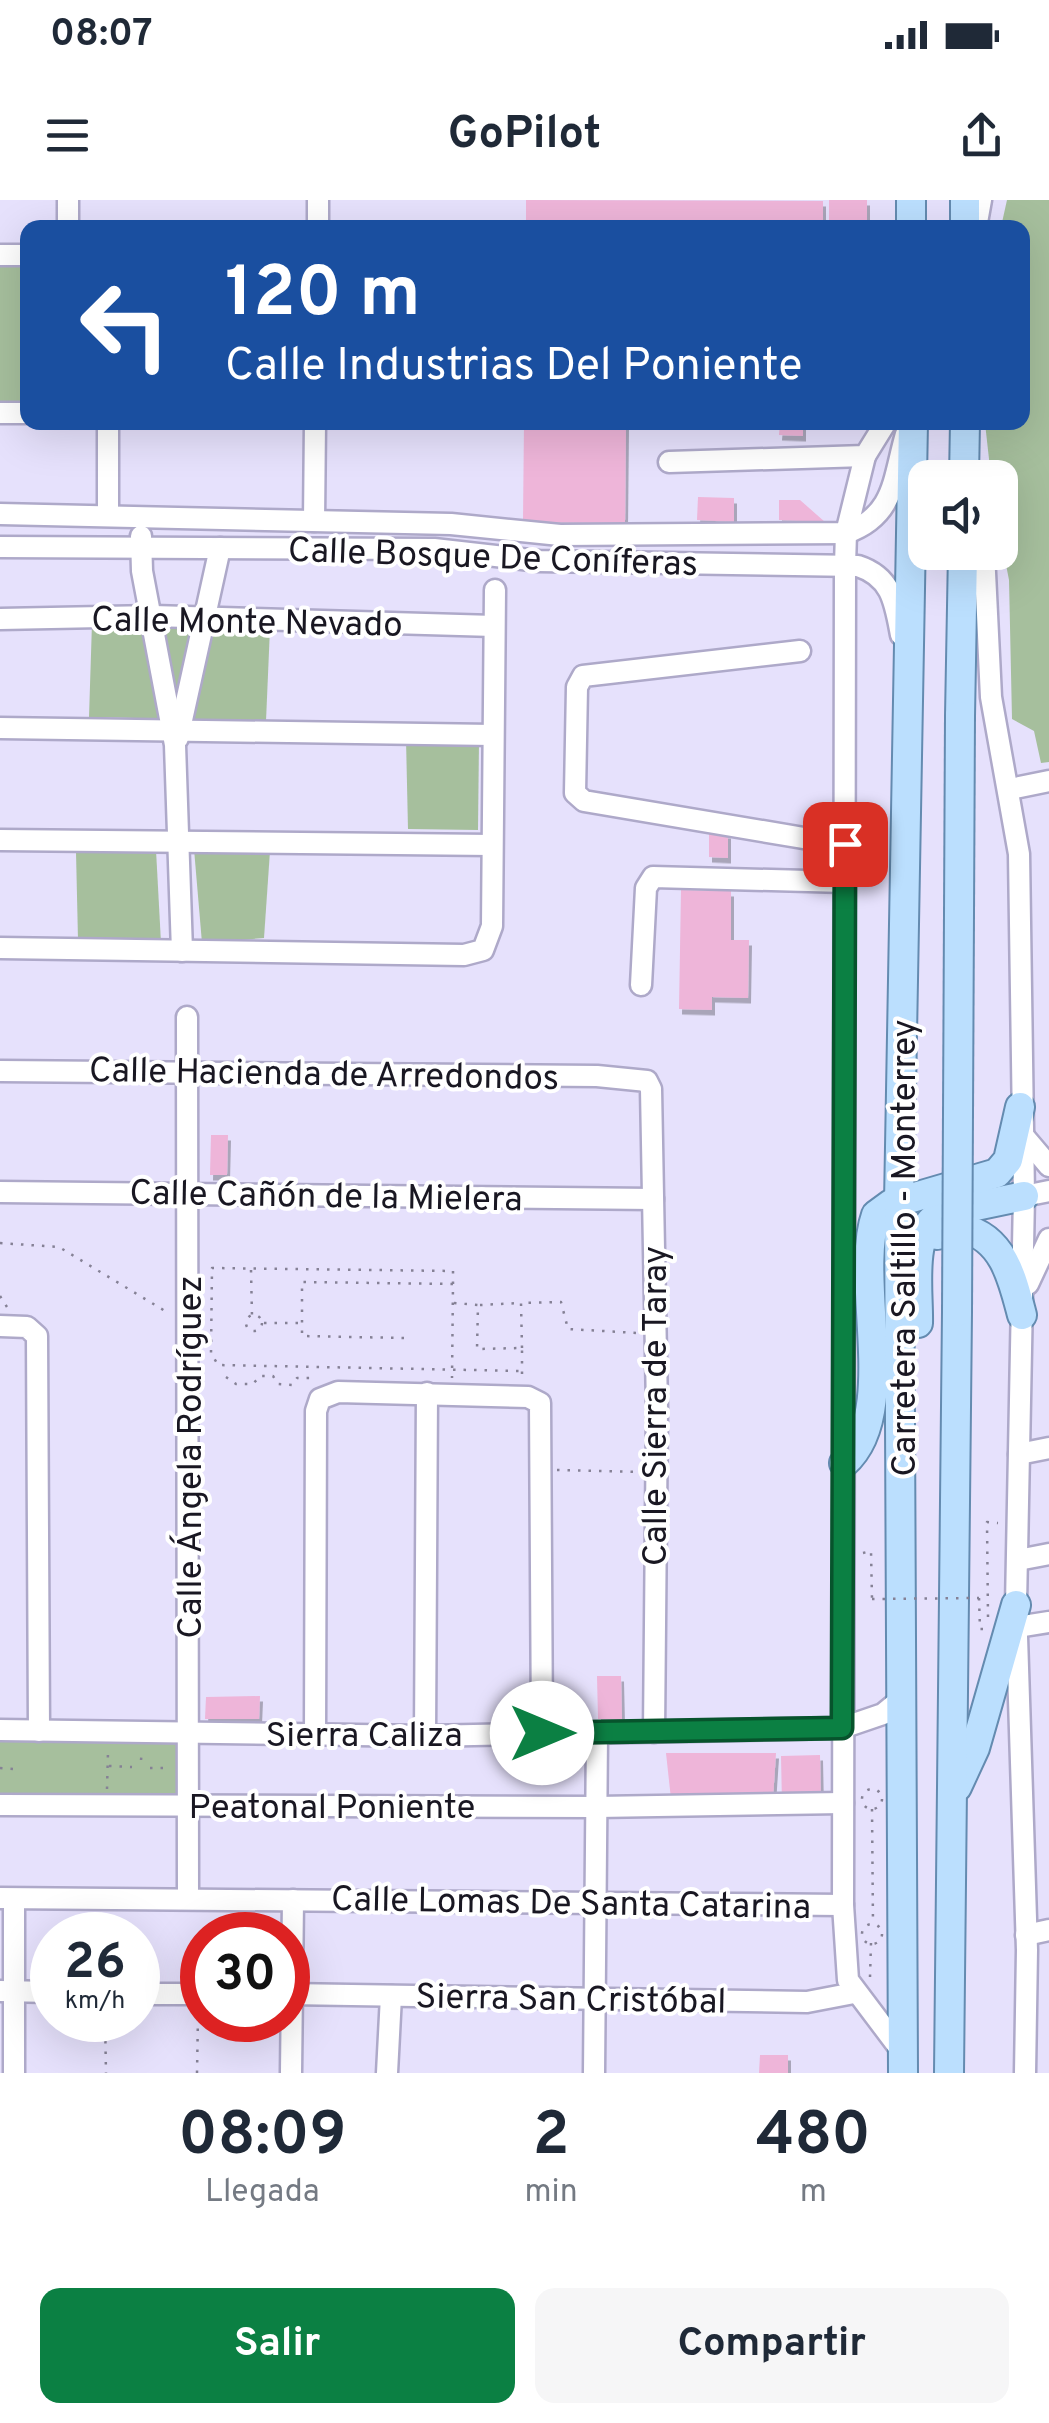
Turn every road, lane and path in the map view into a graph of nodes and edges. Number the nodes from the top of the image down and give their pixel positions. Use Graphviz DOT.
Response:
graph roads {
  1 [pos="108,430"];
  2 [pos="316,430"];
  3 [pos="881,430"];
  4 [pos="908,430"];
  5 [pos="911,430"];
  6 [pos="965,430"];
  7 [pos="865,456"];
  8 [pos="965,460"];
  9 [pos="668,462"];
  10 [pos="0,514"];
  11 [pos="108,515"];
  12 [pos="140,516"];
  13 [pos="314,521"];
  14 [pos="846,533"];
  15 [pos="0,547"];
  16 [pos="141,548"];
  17 [pos="220,548"];
  18 [pos="845,565"];
  19 [pos="963,570"];
  20 [pos="985,570"];
  21 [pos="496,590"];
  22 [pos="153,616"];
  23 [pos="0,619"];
  24 [pos="202,620"];
  25 [pos="494,626"];
  26 [pos="800,651"];
  27 [pos="911,672"];
  28 [pos="0,728"];
  29 [pos="176,735"];
  30 [pos="493,735"];
  31 [pos="1049,782"];
  32 [pos="1010,789"];
  33 [pos="0,840"];
  34 [pos="177,840"];
  35 [pos="845,844"];
  36 [pos="492,845"];
  37 [pos="845,882"];
  38 [pos="0,948"];
  39 [pos="182,951"];
  40 [pos="640,985"];
  41 [pos="186,1017"];
  42 [pos="0,1071"];
  43 [pos="186,1071"];
  44 [pos="646,1081"];
  45 [pos="1021,1120"];
  46 [pos="1049,1166"];
  47 [pos="0,1192"];
  48 [pos="187,1193"];
  49 [pos="1036,1193"];
  50 [pos="652,1199"];
  51 [pos="899,1202"];
  52 [pos="1049,1239"];
  53 [pos="0,1243"];
  54 [pos="920,1258"];
  55 [pos="252,1269"];
  56 [pos="453,1284"];
  57 [pos="452,1303"];
  58 [pos="521,1303"];
  59 [pos="478,1305"];
  60 [pos="1022,1315"];
  61 [pos="252,1316"];
  62 [pos="262,1323"];
  63 [pos="302,1323"];
  64 [pos="0,1326"];
  65 [pos="188,1326"];
  66 [pos="656,1335"];
  67 [pos="404,1338"];
  68 [pos="522,1348"];
  69 [pos="451,1370"];
  70 [pos="522,1371"];
  71 [pos="226,1377"];
  72 [pos="312,1378"];
  73 [pos="428,1393"];
  74 [pos="453,1394"];
  75 [pos="531,1400"];
  76 [pos="1049,1448"];
  77 [pos="1019,1454"];
  78 [pos="844,1463"];
  79 [pos="540,1470"];
  80 [pos="655,1473"];
  81 [pos="903,1504"];
  82 [pos="987,1522"];
  83 [pos="1049,1554"];
  84 [pos="1018,1560"];
  85 [pos="863,1568"];
  86 [pos="1017,1616"];
  87 [pos="1049,1622"];
  88 [pos="900,1700"];
  89 [pos="842,1728"];
  90 [pos="0,1730"];
  91 [pos="39,1730"];
  92 [pos="110,1732"];
  93 [pos="190,1732"];
  94 [pos="654,1732"];
  95 [pos="542,1733"];
  96 [pos="597,1734"];
  97 [pos="315,1735"];
  98 [pos="425,1736"];
  99 [pos="107,1766"];
  100 [pos="132,1766"];
  101 [pos="0,1768"];
  102 [pos="150,1768"];
  103 [pos="13,1769"];
  104 [pos="170,1782"];
  105 [pos="107,1794"];
  106 [pos="952,1798"];
  107 [pos="843,1803"];
  108 [pos="0,1806"];
  109 [pos="190,1806"];
  110 [pos="597,1807"];
  111 [pos="872,1809"];
  112 [pos="188,1897"];
  113 [pos="7,1898"];
  114 [pos="293,1900"];
  115 [pos="595,1902"];
  116 [pos="1049,1904"];
  117 [pos="843,1905"];
  118 [pos="1025,1909"];
  119 [pos="293,1912"];
  120 [pos="873,1924"];
  121 [pos="1049,1930"];
  122 [pos="1026,1935"];
  123 [pos="871,1944"];
  124 [pos="8,1991"];
  125 [pos="310,1994"];
  126 [pos="390,1996"];
  127 [pos="594,1998"];
  128 [pos="861,2001"];
  129 [pos="105,2042"];
  130 [pos="198,2042"];
  131 [pos="291,2042"];
  132 [pos="902,2063"];
  133 [pos="14,2073"];
  134 [pos="106,2073"];
  135 [pos="197,2073"];
  136 [pos="291,2073"];
  137 [pos="388,2073"];
  138 [pos="594,2073"];
  139 [pos="949,2073"];
  140 [pos="1025,2073"];
  1 -- 11 [label="street"];
  2 -- 13 [label="street"];
  3 -- 7 [label="street"];
  4 -- 14 [label="street"];
  5 -- 27 [label="main road, Carretera Saltillo - Monterrey"];
  6 -- 8 [label="main road"];
  7 -- 9 [label="street"];
  7 -- 14 [label="street"];
  10 -- 11 [label="street, Calle Bosque De Coníferas"];
  11 -- 12 [label="street, Calle Bosque De Coníferas"];
  12 -- 13 [label="street, Calle Bosque De Coníferas"];
  12 -- 16 [label="street"];
  13 -- 14 [label="street, Calle Bosque De Coníferas"];
  14 -- 18 [label="street"];
  15 -- 16 [label="street, Calle Bosque De Coníferas"];
  16 -- 17 [label="street, Calle Bosque De Coníferas"];
  16 -- 22 [label="street"];
  17 -- 18 [label="street, Calle Bosque De Coníferas"];
  17 -- 24 [label="street"];
  18 -- 27 [label="street, Calle Bosque De Coníferas"];
  18 -- 35 [label="street"];
  19 -- 106 [label="main road, Carretera Saltillo - Monterrey, bridge"];
  20 -- 32 [label="street"];
  21 -- 25 [label="street"];
  22 -- 23 [label="street, Calle Monte Nevado"];
  22 -- 24 [label="street, Calle Monte Nevado"];
  22 -- 29 [label="street"];
  24 -- 25 [label="street, Calle Monte Nevado"];
  24 -- 29 [label="street"];
  25 -- 30 [label="street"];
  26 -- 35 [label="street"];
  27 -- 51 [label="main road, Carretera Saltillo - Monterrey"];
  28 -- 29 [label="street"];
  29 -- 30 [label="street"];
  29 -- 34 [label="street"];
  30 -- 36 [label="street"];
  31 -- 32 [label="street"];
  32 -- 45 [label="street"];
  33 -- 34 [label="street"];
  34 -- 36 [label="street"];
  34 -- 39 [label="street"];
  35 -- 37 [label="street"];
  36 -- 39 [label="street"];
  37 -- 40 [label="street"];
  37 -- 78 [label="street"];
  38 -- 39 [label="street"];
  41 -- 43 [label="street, Calle Ángela Rodríguez"];
  42 -- 43 [label="street, Calle Hacienda de Arredondos"];
  43 -- 44 [label="street, Calle Hacienda de Arredondos"];
  43 -- 48 [label="street, Calle Ángela Rodríguez"];
  44 -- 50 [label="street, Calle Sierra de Taray"];
  45 -- 46 [label="street"];
  45 -- 49 [label="street"];
  45 -- 51 [label="main road"];
  47 -- 48 [label="street, Calle Cañón de la Mielera"];
  48 -- 50 [label="street, Calle Cañón de la Mielera"];
  48 -- 65 [label="street, Calle Ángela Rodríguez"];
  49 -- 54 [label="main road"];
  49 -- 60 [label="street"];
  50 -- 66 [label="street, Calle Sierra de Taray"];
  51 -- 78 [label="main road"];
  51 -- 81 [label="main road, Carretera Saltillo - Monterrey"];
  52 -- 60 [label="street"];
  53 -- 65 [label="path"];
  54 -- 60 [label="main road"];
  54 -- 81 [label="main road"];
  55 -- 56 [label="path"];
  55 -- 61 [label="path"];
  55 -- 69 [label="path"];
  56 -- 57 [label="path"];
  56 -- 63 [label="path"];
  57 -- 59 [label="path"];
  57 -- 69 [label="path"];
  58 -- 59 [label="path"];
  58 -- 66 [label="path"];
  58 -- 68 [label="path"];
  59 -- 68 [label="path"];
  60 -- 77 [label="street"];
  61 -- 62 [label="path"];
  61 -- 62 [label="path"];
  62 -- 63 [label="path"];
  63 -- 67 [label="path"];
  64 -- 91 [label="street"];
  65 -- 93 [label="street, Calle Ángela Rodríguez"];
  66 -- 80 [label="street, Calle Sierra de Taray"];
  68 -- 70 [label="path"];
  69 -- 70 [label="path"];
  69 -- 74 [label="path"];
  70 -- 75 [label="path"];
  71 -- 72 [label="path"];
  73 -- 74 [label="street"];
  73 -- 97 [label="street"];
  73 -- 98 [label="street"];
  74 -- 75 [label="street"];
  75 -- 79 [label="street"];
  76 -- 77 [label="street"];
  77 -- 84 [label="street"];
  78 -- 89 [label="street"];
  79 -- 80 [label="path"];
  79 -- 95 [label="street"];
  80 -- 94 [label="street, Calle Sierra de Taray"];
  81 -- 88 [label="main road, Carretera Saltillo - Monterrey"];
  82 -- 85 [label="path, bridge"];
  83 -- 84 [label="street"];
  84 -- 86 [label="street"];
  86 -- 87 [label="street"];
  86 -- 106 [label="main road"];
  86 -- 118 [label="street"];
  88 -- 89 [label="street, Sierra Caliza"];
  88 -- 132 [label="main road, Carretera Saltillo - Monterrey"];
  89 -- 94 [label="street, Sierra Caliza"];
  89 -- 107 [label="street"];
  90 -- 91 [label="street, Sierra Caliza"];
  91 -- 92 [label="street, Sierra Caliza"];
  92 -- 93 [label="street, Sierra Caliza"];
  92 -- 99 [label="path"];
  93 -- 97 [label="street, Sierra Caliza"];
  93 -- 109 [label="street, Calle Ángela Rodríguez"];
  94 -- 96 [label="street, Sierra Caliza"];
  95 -- 96 [label="street, Sierra Caliza"];
  95 -- 98 [label="street, Sierra Caliza"];
  96 -- 110 [label="street"];
  97 -- 98 [label="street, Sierra Caliza"];
  99 -- 100 [label="path"];
  99 -- 105 [label="path"];
  101 -- 103 [label="path"];
  102 -- 104 [label="path"];
  106 -- 139 [label="main road, Carretera Saltillo - Monterrey"];
  107 -- 110 [label="street, Peatonal Poniente"];
  107 -- 117 [label="street"];
  108 -- 109 [label="street, Peatonal Poniente"];
  109 -- 110 [label="street, Peatonal Poniente"];
  109 -- 112 [label="street, Calle Ángela Rodríguez"];
  110 -- 115 [label="street"];
  111 -- 120 [label="path"];
  112 -- 113 [label="street, Calle Lomas De Santa Catarina"];
  112 -- 114 [label="street, Calle Lomas De Santa Catarina"];
  113 -- 124 [label="street"];
  114 -- 115 [label="street, Calle Lomas De Santa Catarina"];
  114 -- 119 [label="street"];
  115 -- 117 [label="street, Calle Lomas De Santa Catarina"];
  115 -- 127 [label="street"];
  116 -- 118 [label="street"];
  117 -- 128 [label="street"];
  118 -- 122 [label="street"];
  120 -- 123 [label="path"];
  120 -- 123 [label="path"];
  121 -- 122 [label="street"];
  122 -- 140 [label="street"];
  123 -- 128 [label="path"];
  124 -- 133 [label="street"];
  125 -- 126 [label="street, Sierra San Cristóbal"];
  126 -- 127 [label="street, Sierra San Cristóbal"];
  126 -- 137 [label="street"];
  127 -- 128 [label="street, Sierra San Cristóbal"];
  127 -- 138 [label="street"];
  128 -- 132 [label="street"];
  129 -- 134 [label="path"];
  130 -- 135 [label="path"];
  131 -- 136 [label="street"];
}
